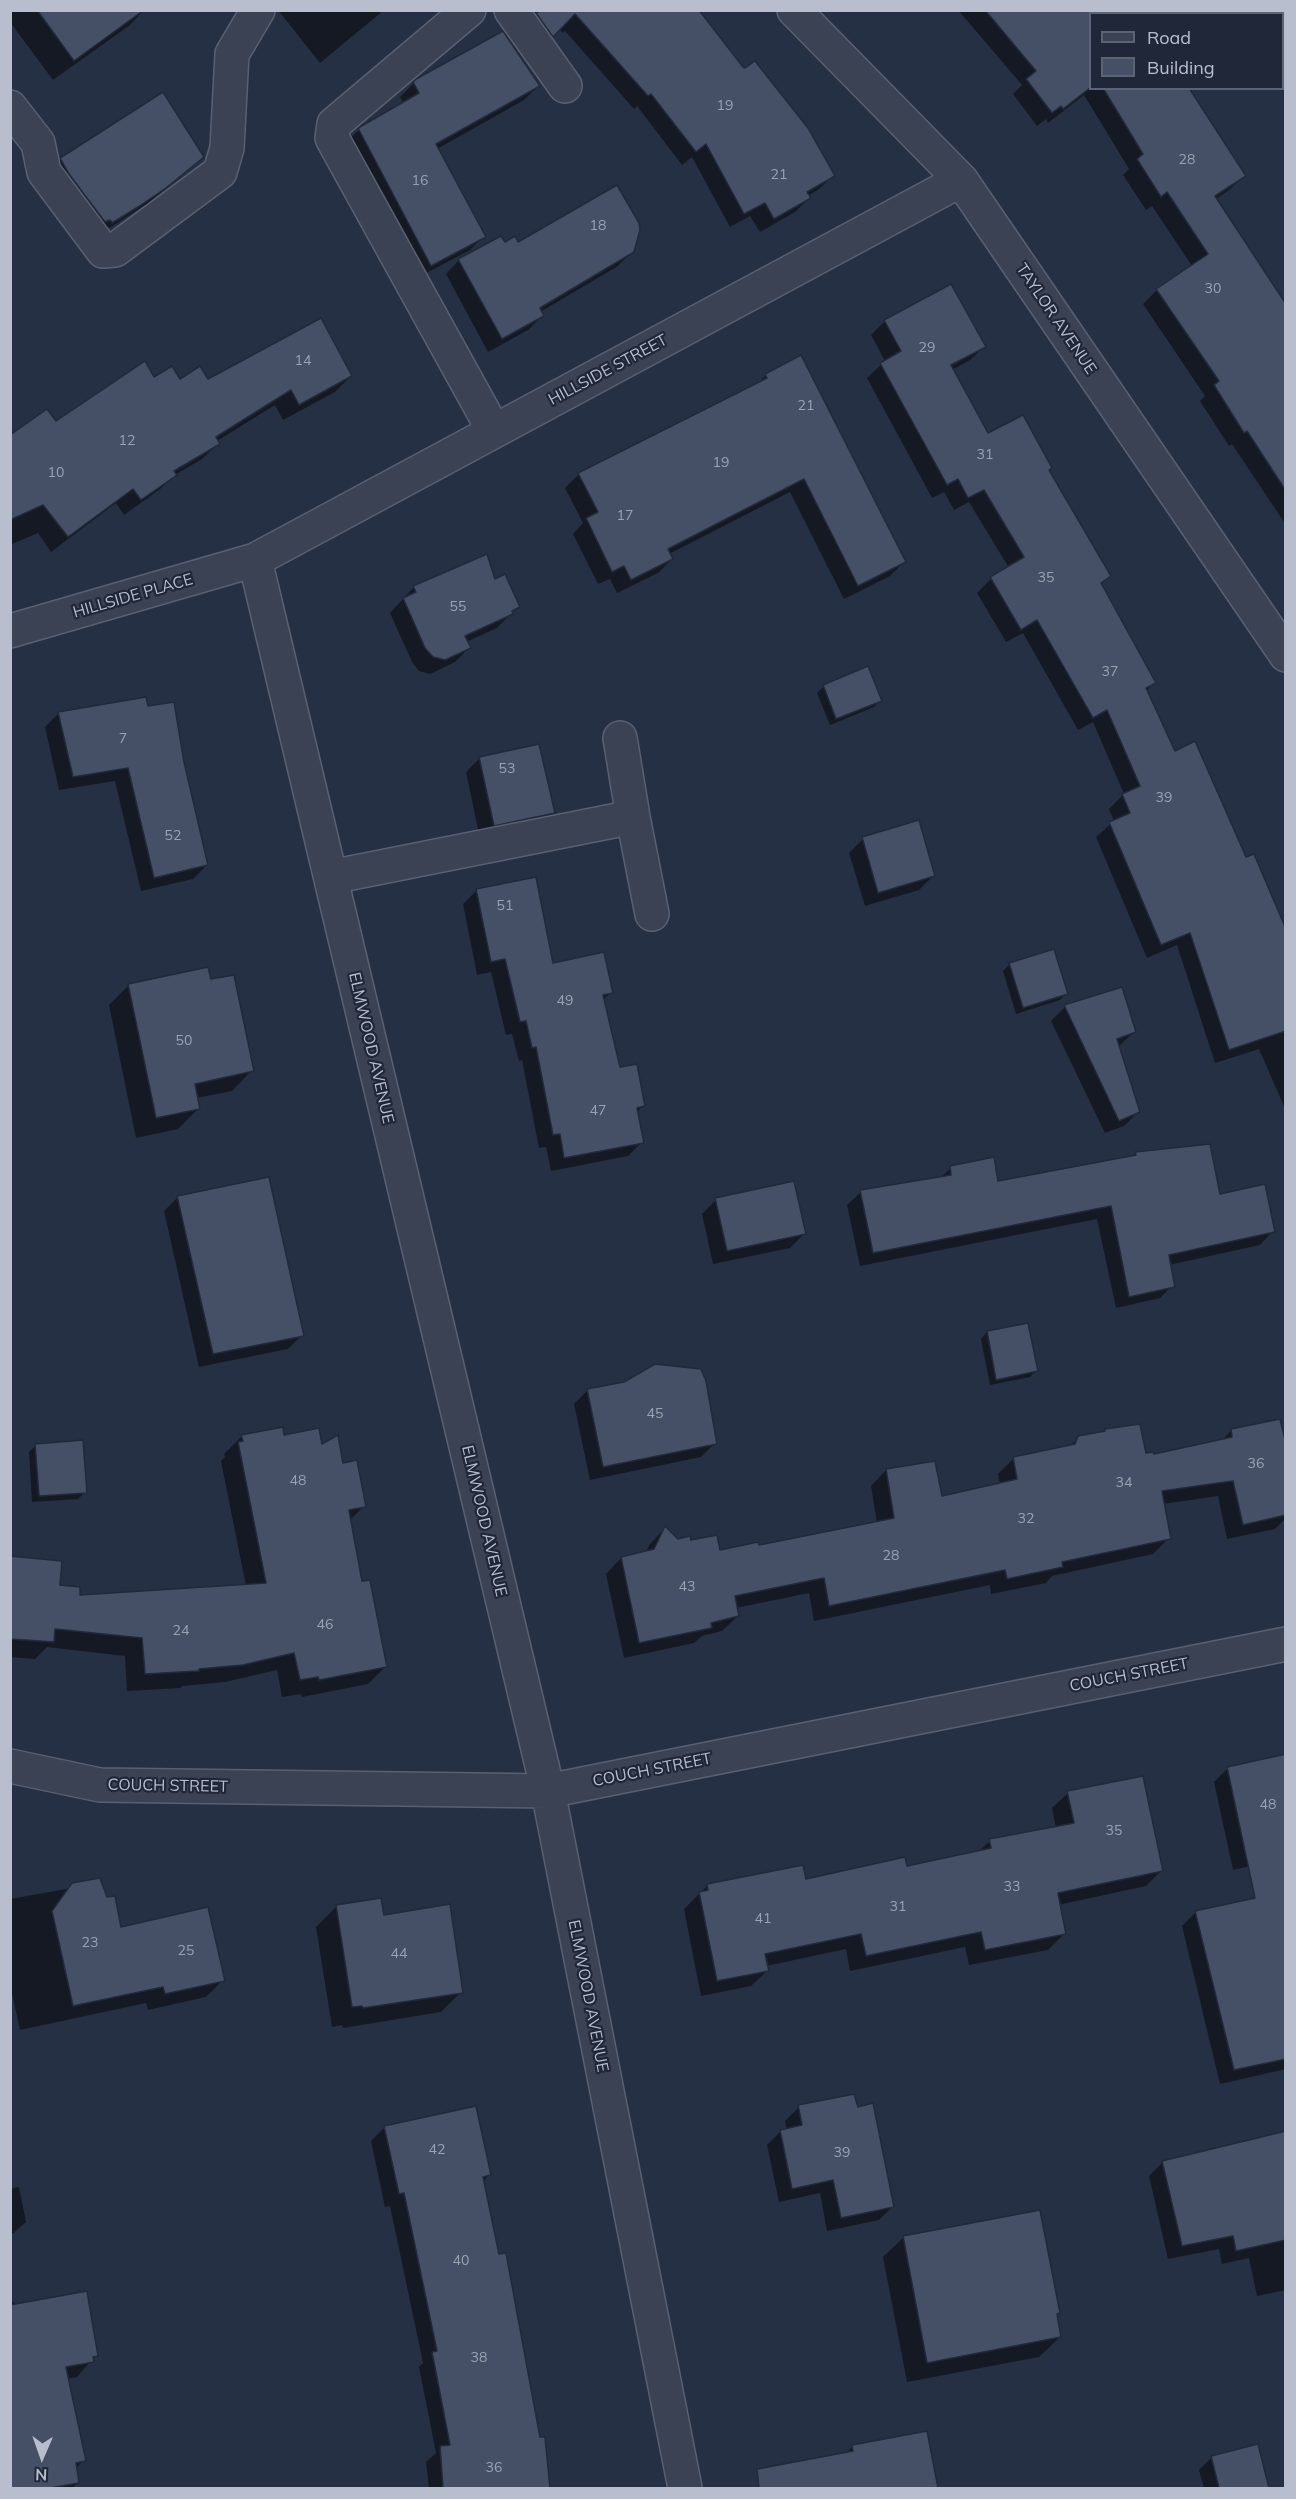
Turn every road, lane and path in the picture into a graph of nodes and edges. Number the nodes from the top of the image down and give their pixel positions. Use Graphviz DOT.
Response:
graph roads {
  1 [pos="258,10"];
  2 [pos="469,10"];
  3 [pos="511,10"];
  4 [pos="794,10"];
  5 [pos="565,86"];
  6 [pos="10,107"];
  7 [pos="961,180"];
  8 [pos="494,431"];
  9 [pos="255,560"];
  10 [pos="10,631"];
  11 [pos="1286,655"];
  12 [pos="620,738"];
  13 [pos="633,817"];
  14 [pos="331,877"];
  15 [pos="652,914"];
  16 [pos="1286,1644"];
  17 [pos="10,1766"];
  18 [pos="548,1791"];
  19 [pos="685,2488"];
  1 -- 6 [label="street"];
  2 -- 8 [label="street"];
  3 -- 5 [label="street"];
  4 -- 7 [label="street, TAYLOR AVENUE"];
  7 -- 8 [label="street, HILLSIDE STREET"];
  7 -- 11 [label="street, TAYLOR AVENUE"];
  8 -- 9 [label="street, HILLSIDE STREET"];
  9 -- 10 [label="street, HILLSIDE PLACE"];
  9 -- 14 [label="street, ELMWOOD AVENUE"];
  12 -- 13 [label="street"];
  13 -- 14 [label="street"];
  13 -- 15 [label="street"];
  14 -- 18 [label="street, ELMWOOD AVENUE"];
  16 -- 18 [label="street, COUCH STREET"];
  17 -- 18 [label="street, COUCH STREET"];
  18 -- 19 [label="street, ELMWOOD AVENUE"];
}
